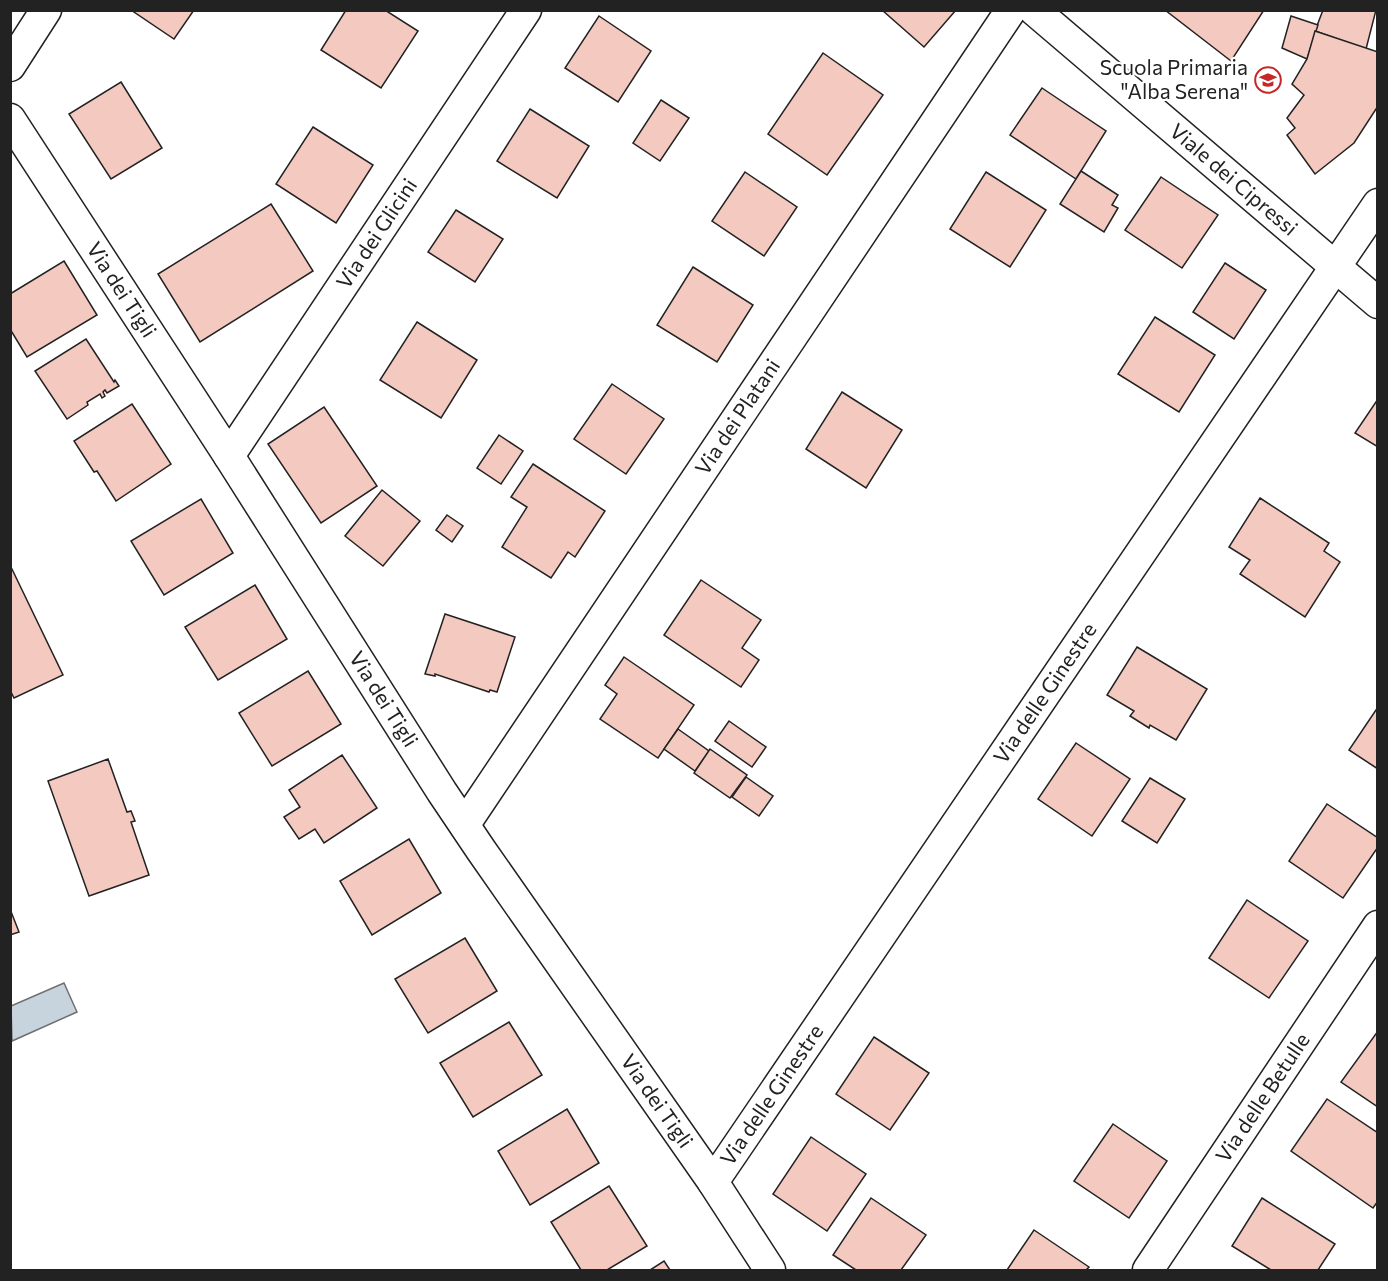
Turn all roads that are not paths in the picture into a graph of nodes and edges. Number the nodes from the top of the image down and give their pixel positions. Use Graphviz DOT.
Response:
graph roads {
  1 [pos="46,10"];
  2 [pos="525,10"];
  3 [pos="1011,10"];
  4 [pos="1034,10"];
  5 [pos="10,66"];
  6 [pos="10,119"];
  7 [pos="1377,204"];
  8 [pos="1335,268"];
  9 [pos="1377,303"];
  10 [pos="229,456"];
  11 [pos="465,824"];
  12 [pos="1377,926"];
  13 [pos="713,1182"];
  14 [pos="770,1270"];
  15 [pos="1148,1270"];
  1 -- 5 [label="street"];
  2 -- 10 [label="street, Via dei Glicini"];
  3 -- 11 [label="street, Via dei Platani"];
  4 -- 8 [label="street, Viale dei Cipressi"];
  6 -- 10 [label="street, Via dei Tigli"];
  7 -- 8 [label="street, Via delle Ginestre"];
  8 -- 9 [label="street, Viale dei Cipressi"];
  8 -- 13 [label="street, Via delle Ginestre"];
  10 -- 11 [label="street, Via dei Tigli"];
  11 -- 13 [label="street, Via dei Tigli"];
  12 -- 15 [label="street, Via delle Betulle"];
  13 -- 14 [label="street, Via dei Tigli"];
}
